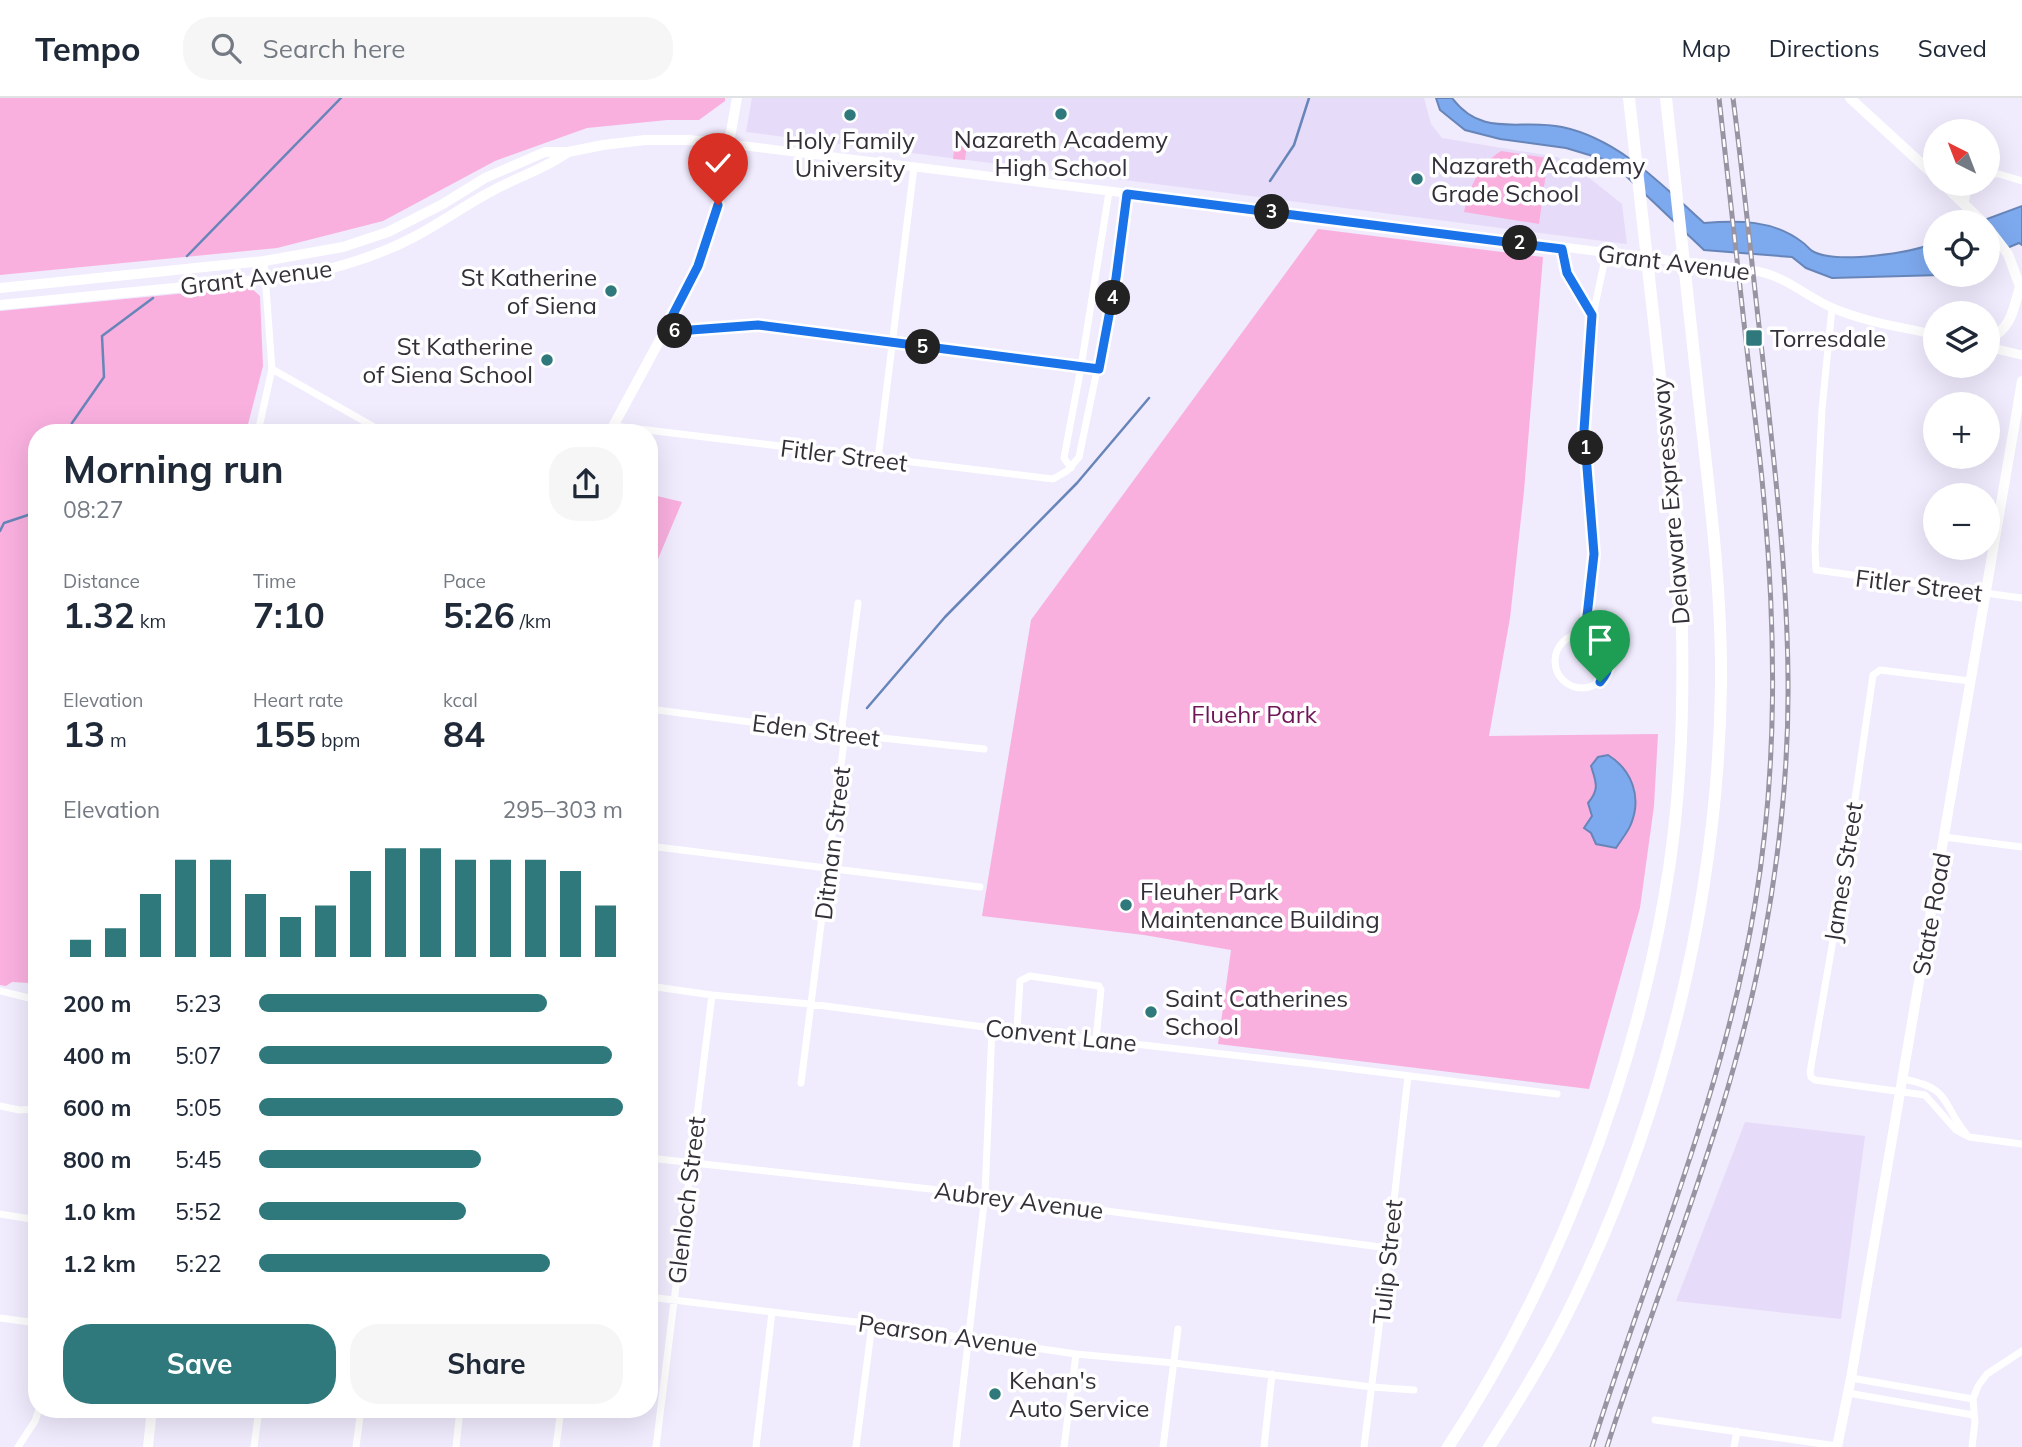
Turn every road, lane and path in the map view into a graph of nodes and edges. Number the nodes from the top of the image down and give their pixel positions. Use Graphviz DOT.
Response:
graph roads {
  1 [pos="737,98"];
  2 [pos="1629,98"];
  3 [pos="1666,98"];
  4 [pos="1850,98"];
  5 [pos="729,144"];
  6 [pos="568,152"];
  7 [pos="1923,165"];
  8 [pos="914,167"];
  9 [pos="2000,174"];
  10 [pos="2022,181"];
  11 [pos="1108,192"];
  12 [pos="1127,194"];
  13 [pos="1958,196"];
  14 [pos="1966,196"];
  15 [pos="1965,203"];
  16 [pos="1972,210"];
  17 [pos="2000,244"];
  18 [pos="1562,249"];
  19 [pos="1606,254"];
  20 [pos="264,261"];
  21 [pos="266,279"];
  22 [pos="0,288"];
  23 [pos="2021,289"];
  24 [pos="0,305"];
  25 [pos="1832,308"];
  26 [pos="1592,315"];
  27 [pos="664,332"];
  28 [pos="1923,332"];
  29 [pos="2000,333"];
  30 [pos="894,343"];
  31 [pos="2000,350"];
  32 [pos="2022,355"];
  33 [pos="1082,367"];
  34 [pos="272,369"];
  35 [pos="1099,369"];
  36 [pos="2022,381"];
  37 [pos="260,424"];
  38 [pos="369,424"];
  39 [pos="615,424"];
  40 [pos="658,434"];
  41 [pos="878,459"];
  42 [pos="1071,468"];
  43 [pos="1986,594"];
  44 [pos="2022,598"];
  45 [pos="858,603"];
  46 [pos="1585,634"];
  47 [pos="1970,681"];
  48 [pos="658,710"];
  49 [pos="845,734"];
  50 [pos="984,749"];
  51 [pos="1944,837"];
  52 [pos="658,847"];
  53 [pos="2022,847"];
  54 [pos="829,869"];
  55 [pos="980,887"];
  56 [pos="658,987"];
  57 [pos="0,991"];
  58 [pos="712,995"];
  59 [pos="28,998"];
  60 [pos="810,1004"];
  61 [pos="992,1028"];
  62 [pos="1017,1030"];
  63 [pos="1096,1039"];
  64 [pos="1408,1076"];
  65 [pos="1903,1079"];
  66 [pos="801,1083"];
  67 [pos="1900,1091"];
  68 [pos="1557,1094"];
  69 [pos="0,1107"];
  70 [pos="28,1110"];
  71 [pos="1969,1137"];
  72 [pos="2022,1144"];
  73 [pos="658,1159"];
  74 [pos="691,1163"];
  75 [pos="985,1195"];
  76 [pos="0,1214"];
  77 [pos="28,1219"];
  78 [pos="1388,1248"];
  79 [pos="658,1298"];
  80 [pos="674,1300"];
  81 [pos="772,1312"];
  82 [pos="0,1318"];
  83 [pos="28,1322"];
  84 [pos="872,1324"];
  85 [pos="1178,1329"];
  86 [pos="969,1338"];
  87 [pos="2022,1351"];
  88 [pos="1076,1354"];
  89 [pos="1174,1363"];
  90 [pos="1272,1374"];
  91 [pos="1851,1378"];
  92 [pos="1371,1387"];
  93 [pos="1413,1390"];
  94 [pos="1848,1393"];
  95 [pos="1973,1399"];
  96 [pos="1973,1415"];
  97 [pos="36,1418"];
  98 [pos="151,1418"];
  99 [pos="258,1418"];
  100 [pos="360,1418"];
  101 [pos="459,1418"];
  102 [pos="560,1418"];
  103 [pos="1655,1420"];
  104 [pos="1737,1432"];
  105 [pos="1837,1446"];
  106 [pos="18,1447"];
  107 [pos="148,1447"];
  108 [pos="254,1447"];
  109 [pos="356,1447"];
  110 [pos="456,1447"];
  111 [pos="556,1447"];
  112 [pos="656,1447"];
  113 [pos="756,1447"];
  114 [pos="856,1447"];
  115 [pos="956,1447"];
  116 [pos="1064,1447"];
  117 [pos="1164,1447"];
  118 [pos="1264,1447"];
  119 [pos="1364,1447"];
  120 [pos="1448,1447"];
  121 [pos="1489,1447"];
  122 [pos="1734,1447"];
  123 [pos="1972,1447"];
  1 -- 5 [label="main road"];
  2 -- 120 [label="highway, Delaware Expressway"];
  3 -- 121 [label="highway, Delaware Expressway"];
  4 -- 7 [label="main road"];
  5 -- 6 [label="main road, Grant Avenue"];
  5 -- 8 [label="street, Grant Avenue"];
  5 -- 27 [label="main road"];
  6 -- 20 [label="main road, Grant Avenue"];
  6 -- 21 [label="main road, Grant Avenue"];
  8 -- 11 [label="street, Grant Avenue"];
  8 -- 30 [label="street"];
  9 -- 10 [label="street"];
  11 -- 12 [label="street, Grant Avenue"];
  11 -- 33 [label="street"];
  12 -- 18 [label="street, Grant Avenue"];
  12 -- 35 [label="street"];
  13 -- 15 [label="main road"];
  14 -- 15 [label="street"];
  15 -- 16 [label="main road"];
  17 -- 23 [label="main road"];
  18 -- 19 [label="street, Grant Avenue"];
  18 -- 26 [label="street"];
  19 -- 25 [label="street, Grant Avenue"];
  19 -- 26 [label="street"];
  20 -- 21 [label="street"];
  20 -- 22 [label="main road, Grant Avenue"];
  21 -- 24 [label="main road, Grant Avenue"];
  21 -- 34 [label="street"];
  23 -- 29 [label="main road"];
  25 -- 28 [label="street, Grant Avenue"];
  25 -- 43 [label="street, Fitler Street"];
  26 -- 46 [label="street"];
  27 -- 30 [label="street"];
  27 -- 39 [label="main road"];
  30 -- 33 [label="street"];
  30 -- 41 [label="street"];
  31 -- 32 [label="street"];
  33 -- 35 [label="street"];
  33 -- 42 [label="street"];
  34 -- 37 [label="street"];
  34 -- 38 [label="street"];
  35 -- 42 [label="street"];
  36 -- 43 [label="main road, State Road"];
  40 -- 41 [label="street, Fitler Street"];
  41 -- 42 [label="street, Fitler Street"];
  43 -- 44 [label="street, Fitler Street"];
  43 -- 47 [label="main road, State Road"];
  45 -- 49 [label="street, Ditman Street"];
  46 -- 46 [label="street"];
  47 -- 51 [label="main road, State Road"];
  47 -- 67 [label="street, James Street"];
  48 -- 49 [label="street, Eden Street"];
  49 -- 50 [label="street, Eden Street"];
  49 -- 54 [label="street, Ditman Street"];
  51 -- 53 [label="street"];
  51 -- 65 [label="main road, State Road"];
  52 -- 54 [label="street"];
  54 -- 55 [label="street"];
  54 -- 60 [label="street, Ditman Street"];
  56 -- 58 [label="street, Convent Lane"];
  57 -- 59 [label="street"];
  58 -- 60 [label="street, Convent Lane"];
  58 -- 74 [label="street, Glenloch Street"];
  60 -- 61 [label="street, Convent Lane"];
  60 -- 66 [label="street, Ditman Street"];
  61 -- 62 [label="street, Convent Lane"];
  61 -- 75 [label="street"];
  62 -- 63 [label="street, Convent Lane"];
  62 -- 63 [label="street"];
  63 -- 64 [label="street, Convent Lane"];
  64 -- 68 [label="street, Convent Lane"];
  64 -- 78 [label="street, Tulip Street"];
  65 -- 67 [label="main road, State Road"];
  65 -- 71 [label="street"];
  67 -- 71 [label="street"];
  67 -- 91 [label="main road, State Road"];
  69 -- 70 [label="street"];
  71 -- 72 [label="street"];
  73 -- 74 [label="street, Aubrey Avenue"];
  74 -- 75 [label="street, Aubrey Avenue"];
  74 -- 80 [label="street, Glenloch Street"];
  75 -- 78 [label="street, Aubrey Avenue"];
  75 -- 86 [label="street"];
  76 -- 77 [label="street"];
  78 -- 92 [label="street, Tulip Street"];
  79 -- 80 [label="street, Pearson Avenue"];
  80 -- 81 [label="street, Pearson Avenue"];
  80 -- 112 [label="street, Glenloch Street"];
  81 -- 84 [label="street, Pearson Avenue"];
  81 -- 113 [label="street"];
  82 -- 83 [label="street"];
  84 -- 86 [label="street, Pearson Avenue"];
  84 -- 114 [label="street"];
  85 -- 89 [label="street"];
  86 -- 88 [label="street, Pearson Avenue"];
  86 -- 115 [label="street"];
  87 -- 95 [label="street"];
  88 -- 89 [label="street, Pearson Avenue"];
  88 -- 116 [label="street"];
  89 -- 90 [label="street, Pearson Avenue"];
  89 -- 117 [label="street"];
  90 -- 92 [label="street, Pearson Avenue"];
  90 -- 118 [label="street"];
  91 -- 94 [label="main road, State Road"];
  91 -- 95 [label="street"];
  92 -- 93 [label="street, Pearson Avenue"];
  92 -- 119 [label="street, Tulip Street"];
  94 -- 96 [label="street"];
  94 -- 105 [label="main road, State Road"];
  95 -- 96 [label="street"];
  96 -- 123 [label="street"];
  97 -- 106 [label="street"];
  98 -- 107 [label="main road"];
  99 -- 108 [label="street"];
  100 -- 109 [label="street"];
  101 -- 110 [label="street"];
  102 -- 111 [label="street"];
  103 -- 104 [label="street"];
  104 -- 105 [label="street"];
  104 -- 122 [label="street"];
}
